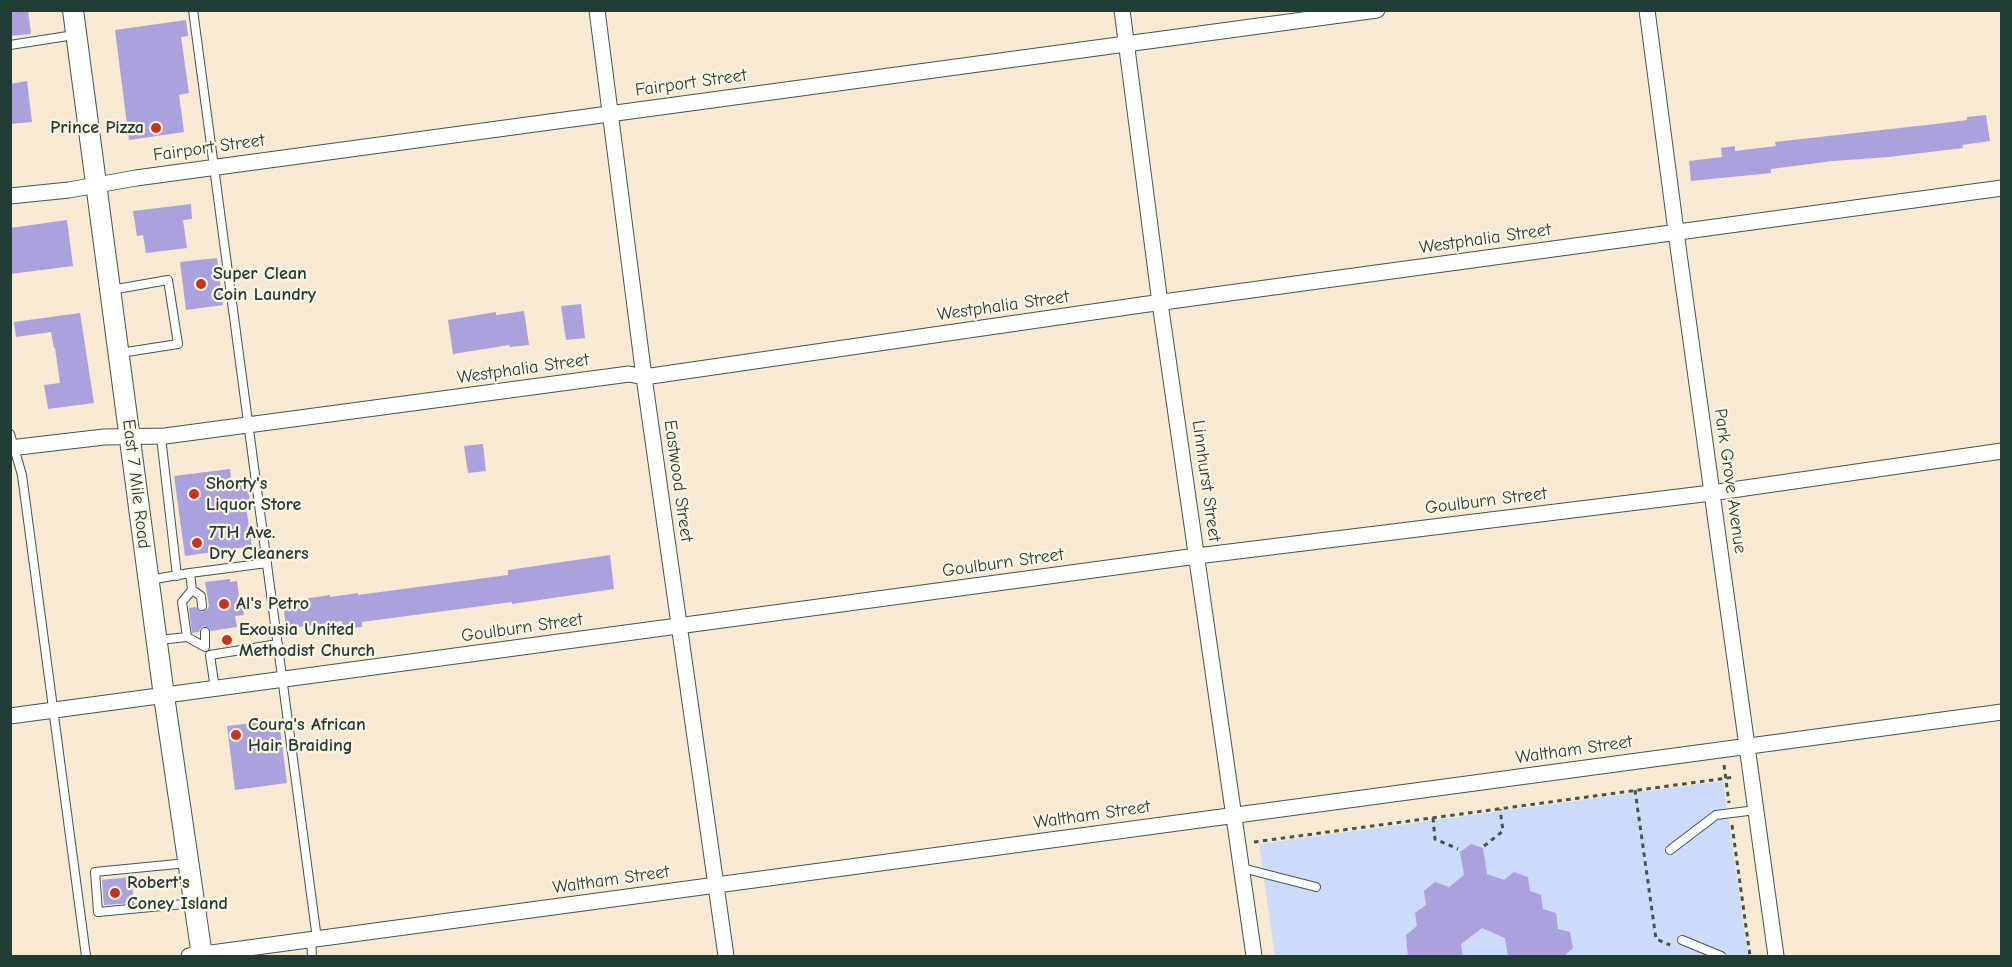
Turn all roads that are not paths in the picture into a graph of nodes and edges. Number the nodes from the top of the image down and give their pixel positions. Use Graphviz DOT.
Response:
graph roads {
  1 [pos="73,10"];
  2 [pos="193,10"];
  3 [pos="597,10"];
  4 [pos="1122,10"];
  5 [pos="1377,10"];
  6 [pos="1647,10"];
  7 [pos="76,35"];
  8 [pos="1126,44"];
  9 [pos="10,45"];
  10 [pos="610,114"];
  11 [pos="213,167"];
  12 [pos="98,185"];
  13 [pos="2001,188"];
  14 [pos="10,196"];
  15 [pos="1676,232"];
  16 [pos="111,290"];
  17 [pos="1160,303"];
  18 [pos="119,353"];
  19 [pos="645,377"];
  20 [pos="249,425"];
  21 [pos="130,436"];
  22 [pos="160,437"];
  23 [pos="12,443"];
  24 [pos="2001,451"];
  25 [pos="1711,493"];
  26 [pos="1197,556"];
  27 [pos="267,563"];
  28 [pos="190,573"];
  29 [pos="177,576"];
  30 [pos="148,580"];
  31 [pos="192,590"];
  32 [pos="202,606"];
  33 [pos="678,627"];
  34 [pos="205,632"];
  35 [pos="187,637"];
  36 [pos="157,640"];
  37 [pos="278,644"];
  38 [pos="205,648"];
  39 [pos="210,655"];
  40 [pos="282,680"];
  41 [pos="215,689"];
  42 [pos="164,696"];
  43 [pos="54,710"];
  44 [pos="2001,712"];
  45 [pos="10,716"];
  46 [pos="1748,747"];
  47 [pos="1756,810"];
  48 [pos="1234,816"];
  49 [pos="1670,850"];
  50 [pos="188,863"];
  51 [pos="1242,868"];
  52 [pos="716,885"];
  53 [pos="1316,887"];
  54 [pos="194,903"];
  55 [pos="314,940"];
  56 [pos="1679,944"];
  57 [pos="197,956"];
  58 [pos="86,957"];
  59 [pos="312,957"];
  60 [pos="726,957"];
  61 [pos="1254,957"];
  62 [pos="1721,957"];
  63 [pos="1776,957"];
  1 -- 7 [label="street, East 7 Mile Road"];
  2 -- 11 [label="lane"];
  3 -- 10 [label="street, Eastwood Street"];
  4 -- 8 [label="street, Linnhurst Street"];
  5 -- 8 [label="street, Fairport Street"];
  6 -- 15 [label="street, Park Grove Avenue"];
  7 -- 9 [label="lane"];
  7 -- 12 [label="street, East 7 Mile Road"];
  8 -- 10 [label="street, Fairport Street"];
  8 -- 17 [label="street, Linnhurst Street"];
  10 -- 11 [label="street, Fairport Street"];
  10 -- 19 [label="street, Eastwood Street"];
  11 -- 12 [label="street, Fairport Street"];
  11 -- 20 [label="lane"];
  12 -- 14 [label="street, Fairport Street"];
  12 -- 16 [label="street, East 7 Mile Road"];
  13 -- 15 [label="street, Westphalia Street"];
  15 -- 17 [label="street, Westphalia Street"];
  15 -- 25 [label="street, Park Grove Avenue"];
  16 -- 18 [label="street, East 7 Mile Road"];
  16 -- 18 [label="lane"];
  17 -- 19 [label="street, Westphalia Street"];
  17 -- 26 [label="street, Linnhurst Street"];
  18 -- 21 [label="street, East 7 Mile Road"];
  19 -- 20 [label="street, Westphalia Street"];
  19 -- 33 [label="street, Eastwood Street"];
  20 -- 22 [label="street, Westphalia Street"];
  20 -- 27 [label="lane"];
  21 -- 22 [label="street, Westphalia Street"];
  21 -- 23 [label="street, Westphalia Street"];
  21 -- 30 [label="street, East 7 Mile Road"];
  22 -- 29 [label="lane"];
  23 -- 43 [label="lane"];
  24 -- 25 [label="street, Goulburn Street"];
  25 -- 26 [label="street, Goulburn Street"];
  25 -- 46 [label="street, Park Grove Avenue"];
  26 -- 33 [label="street, Goulburn Street"];
  26 -- 48 [label="street, Linnhurst Street"];
  27 -- 28 [label="lane"];
  27 -- 37 [label="lane"];
  28 -- 29 [label="lane"];
  28 -- 31 [label="lane"];
  29 -- 30 [label="lane"];
  30 -- 36 [label="street, East 7 Mile Road"];
  31 -- 32 [label="lane"];
  31 -- 35 [label="lane"];
  33 -- 40 [label="street, Goulburn Street"];
  33 -- 52 [label="street, Eastwood Street"];
  34 -- 38 [label="lane"];
  35 -- 36 [label="lane"];
  35 -- 38 [label="lane"];
  36 -- 42 [label="street, East 7 Mile Road"];
  37 -- 39 [label="lane"];
  37 -- 40 [label="lane"];
  38 -- 39 [label="lane"];
  39 -- 41 [label="lane"];
  40 -- 41 [label="street, Goulburn Street"];
  40 -- 55 [label="lane"];
  41 -- 42 [label="street, Goulburn Street"];
  42 -- 43 [label="street, Goulburn Street"];
  42 -- 50 [label="street, East 7 Mile Road"];
  43 -- 45 [label="street, Goulburn Street"];
  43 -- 58 [label="lane"];
  44 -- 46 [label="street, Waltham Street"];
  46 -- 47 [label="street, Park Grove Avenue"];
  46 -- 48 [label="street, Waltham Street"];
  47 -- 49 [label="lane"];
  47 -- 63 [label="street, Park Grove Avenue"];
  48 -- 51 [label="street, Linnhurst Street"];
  48 -- 52 [label="street, Waltham Street"];
  50 -- 54 [label="street, East 7 Mile Road"];
  50 -- 54 [label="lane"];
  51 -- 53 [label="lane"];
  51 -- 61 [label="street, Linnhurst Street"];
  52 -- 55 [label="street, Waltham Street"];
  52 -- 60 [label="street, Eastwood Street"];
  54 -- 57 [label="street, East 7 Mile Road"];
  55 -- 57 [label="street, Waltham Street"];
  55 -- 59 [label="lane"];
  56 -- 62 [label="lane"];
}
